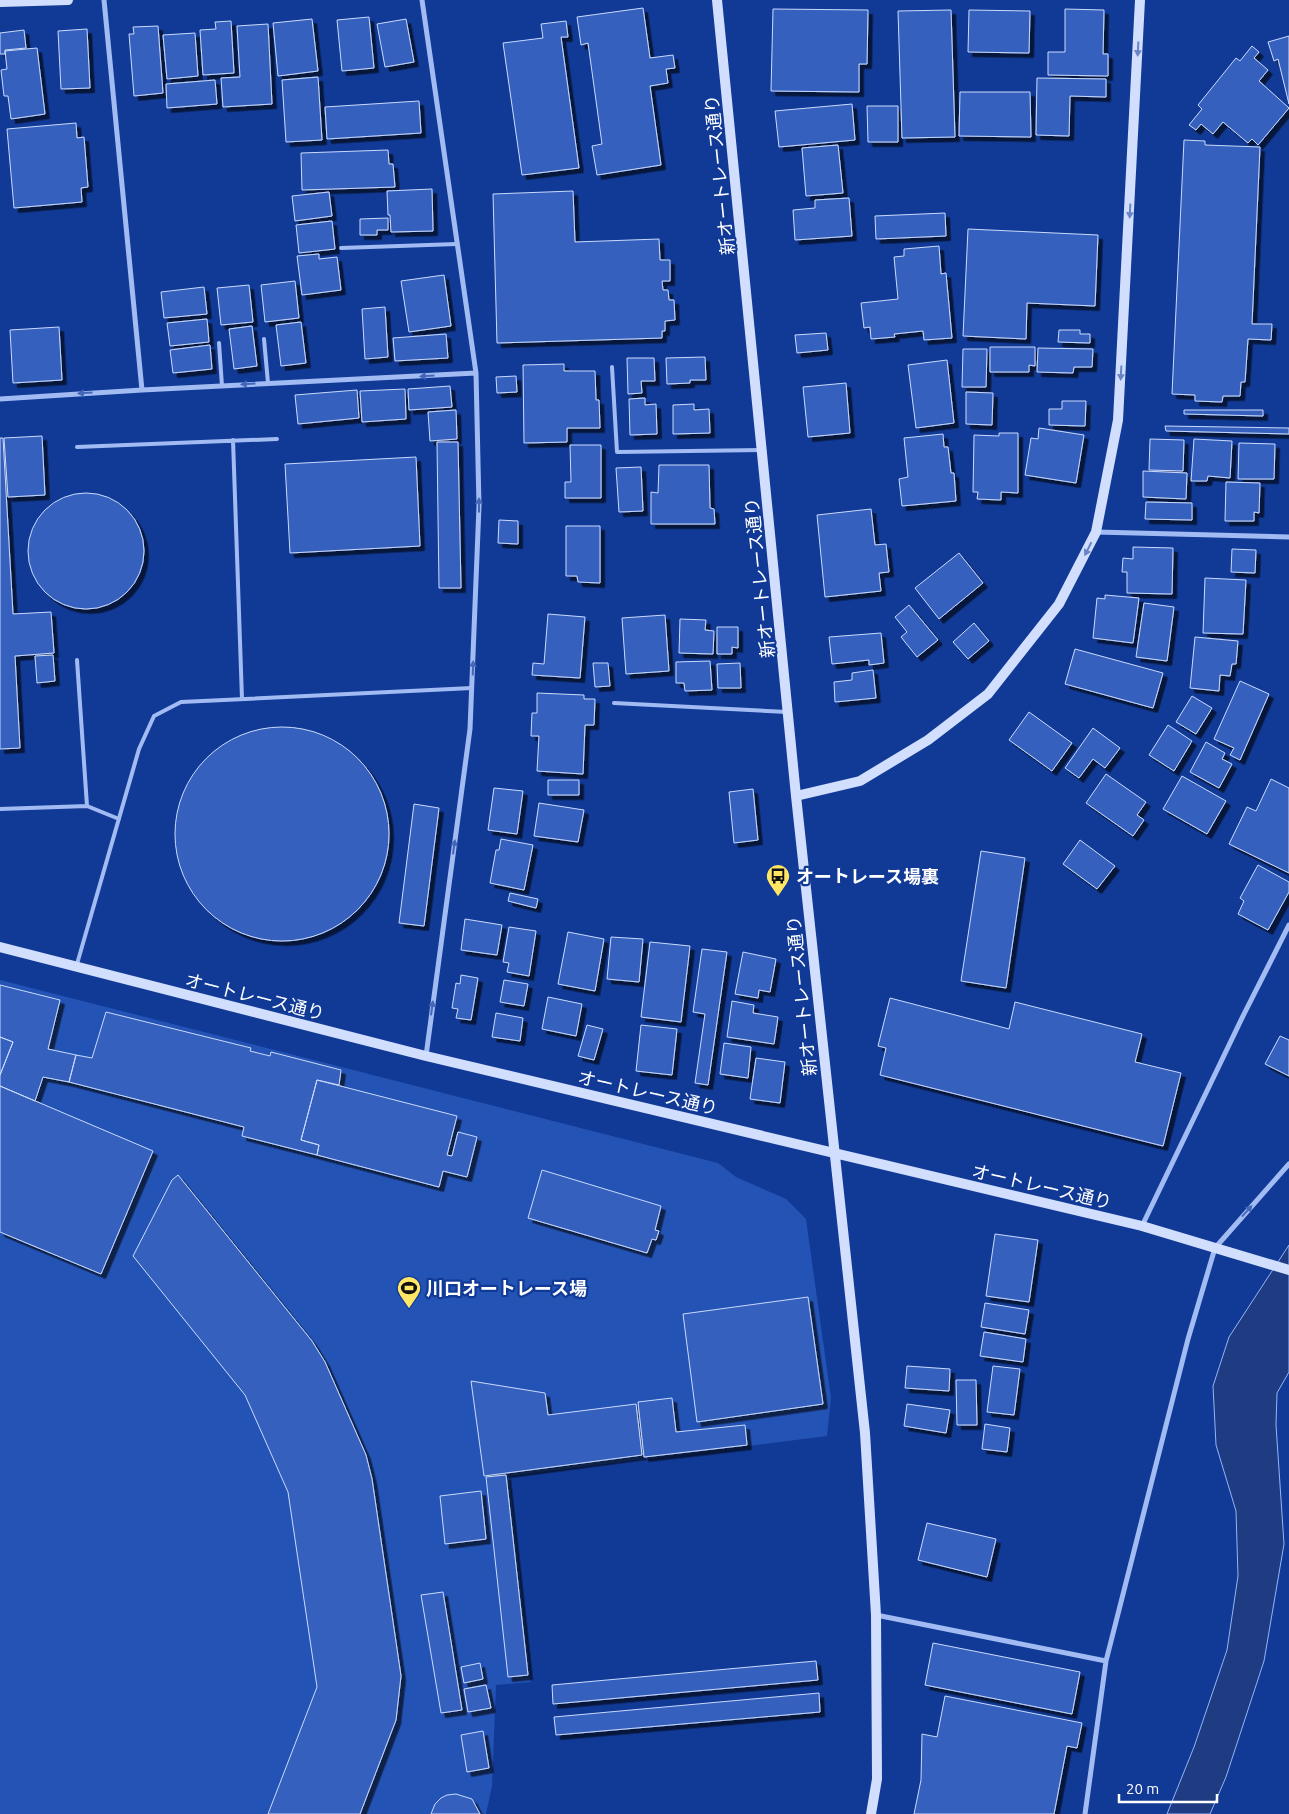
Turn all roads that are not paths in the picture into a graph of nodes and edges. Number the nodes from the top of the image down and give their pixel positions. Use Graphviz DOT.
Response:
graph roads {
  1 [pos="68,0"];
  2 [pos="104,0"];
  3 [pos="422,0"];
  4 [pos="717,0"];
  5 [pos="1140,0"];
  6 [pos="0,2"];
  7 [pos="457,244"];
  8 [pos="341,248"];
  9 [pos="264,339"];
  10 [pos="220,343"];
  11 [pos="612,367"];
  12 [pos="476,373"];
  13 [pos="268,383"];
  14 [pos="222,386"];
  15 [pos="142,390"];
  16 [pos="0,399"];
  17 [pos="276,438"];
  18 [pos="233,440"];
  19 [pos="77,447"];
  20 [pos="762,450"];
  21 [pos="1096,532"];
  22 [pos="1289,537"];
  23 [pos="77,660"];
  24 [pos="472,688"];
  25 [pos="242,699"];
  26 [pos="614,703"];
  27 [pos="788,712"];
  28 [pos="796,796"];
  29 [pos="87,806"];
  30 [pos="0,809"];
  31 [pos="119,819"];
  32 [pos="1289,926"];
  33 [pos="0,947"];
  34 [pos="76,966"];
  35 [pos="426,1056"];
  36 [pos="834,1153"];
  37 [pos="1289,1164"];
  38 [pos="1142,1226"];
  39 [pos="1215,1248"];
  40 [pos="1289,1270"];
  41 [pos="876,1614"];
  42 [pos="1106,1661"];
  43 [pos="871,1814"];
  44 [pos="1085,1814"];
  1 -- 6 [label="street"];
  2 -- 15 [label="street"];
  3 -- 7 [label="street"];
  4 -- 20 [label="street, 新オートレース通り"];
  5 -- 21 [label="street, one-way"];
  7 -- 8 [label="lane"];
  7 -- 12 [label="street"];
  9 -- 13 [label="lane"];
  10 -- 14 [label="lane"];
  11 -- 20 [label="lane"];
  12 -- 13 [label="street, one-way"];
  24 -- 12 [label="street, one-way"];
  13 -- 14 [label="street, one-way"];
  14 -- 15 [label="street"];
  15 -- 16 [label="street, one-way"];
  17 -- 18 [label="lane"];
  18 -- 19 [label="lane"];
  18 -- 25 [label="lane"];
  20 -- 27 [label="street, 新オートレース通り"];
  21 -- 22 [label="street"];
  21 -- 28 [label="street, one-way"];
  23 -- 29 [label="lane"];
  24 -- 25 [label="lane"];
  35 -- 24 [label="street, one-way"];
  25 -- 31 [label="lane"];
  26 -- 27 [label="lane"];
  27 -- 28 [label="street, 新オートレース通り"];
  28 -- 36 [label="street, 新オートレース通り"];
  29 -- 30 [label="lane"];
  29 -- 31 [label="lane"];
  31 -- 34 [label="lane"];
  32 -- 38 [label="street"];
  33 -- 34 [label="street, オートレース通り"];
  34 -- 35 [label="street, オートレース通り"];
  35 -- 36 [label="street, オートレース通り"];
  36 -- 38 [label="street, オートレース通り"];
  36 -- 41 [label="street, 新オートレース通り"];
  39 -- 37 [label="street, one-way"];
  38 -- 39 [label="street, オートレース通り"];
  39 -- 40 [label="street, オートレース通り"];
  39 -- 42 [label="street"];
  41 -- 42 [label="street"];
  41 -- 43 [label="street, 新オートレース通り"];
  42 -- 44 [label="street"];
}
